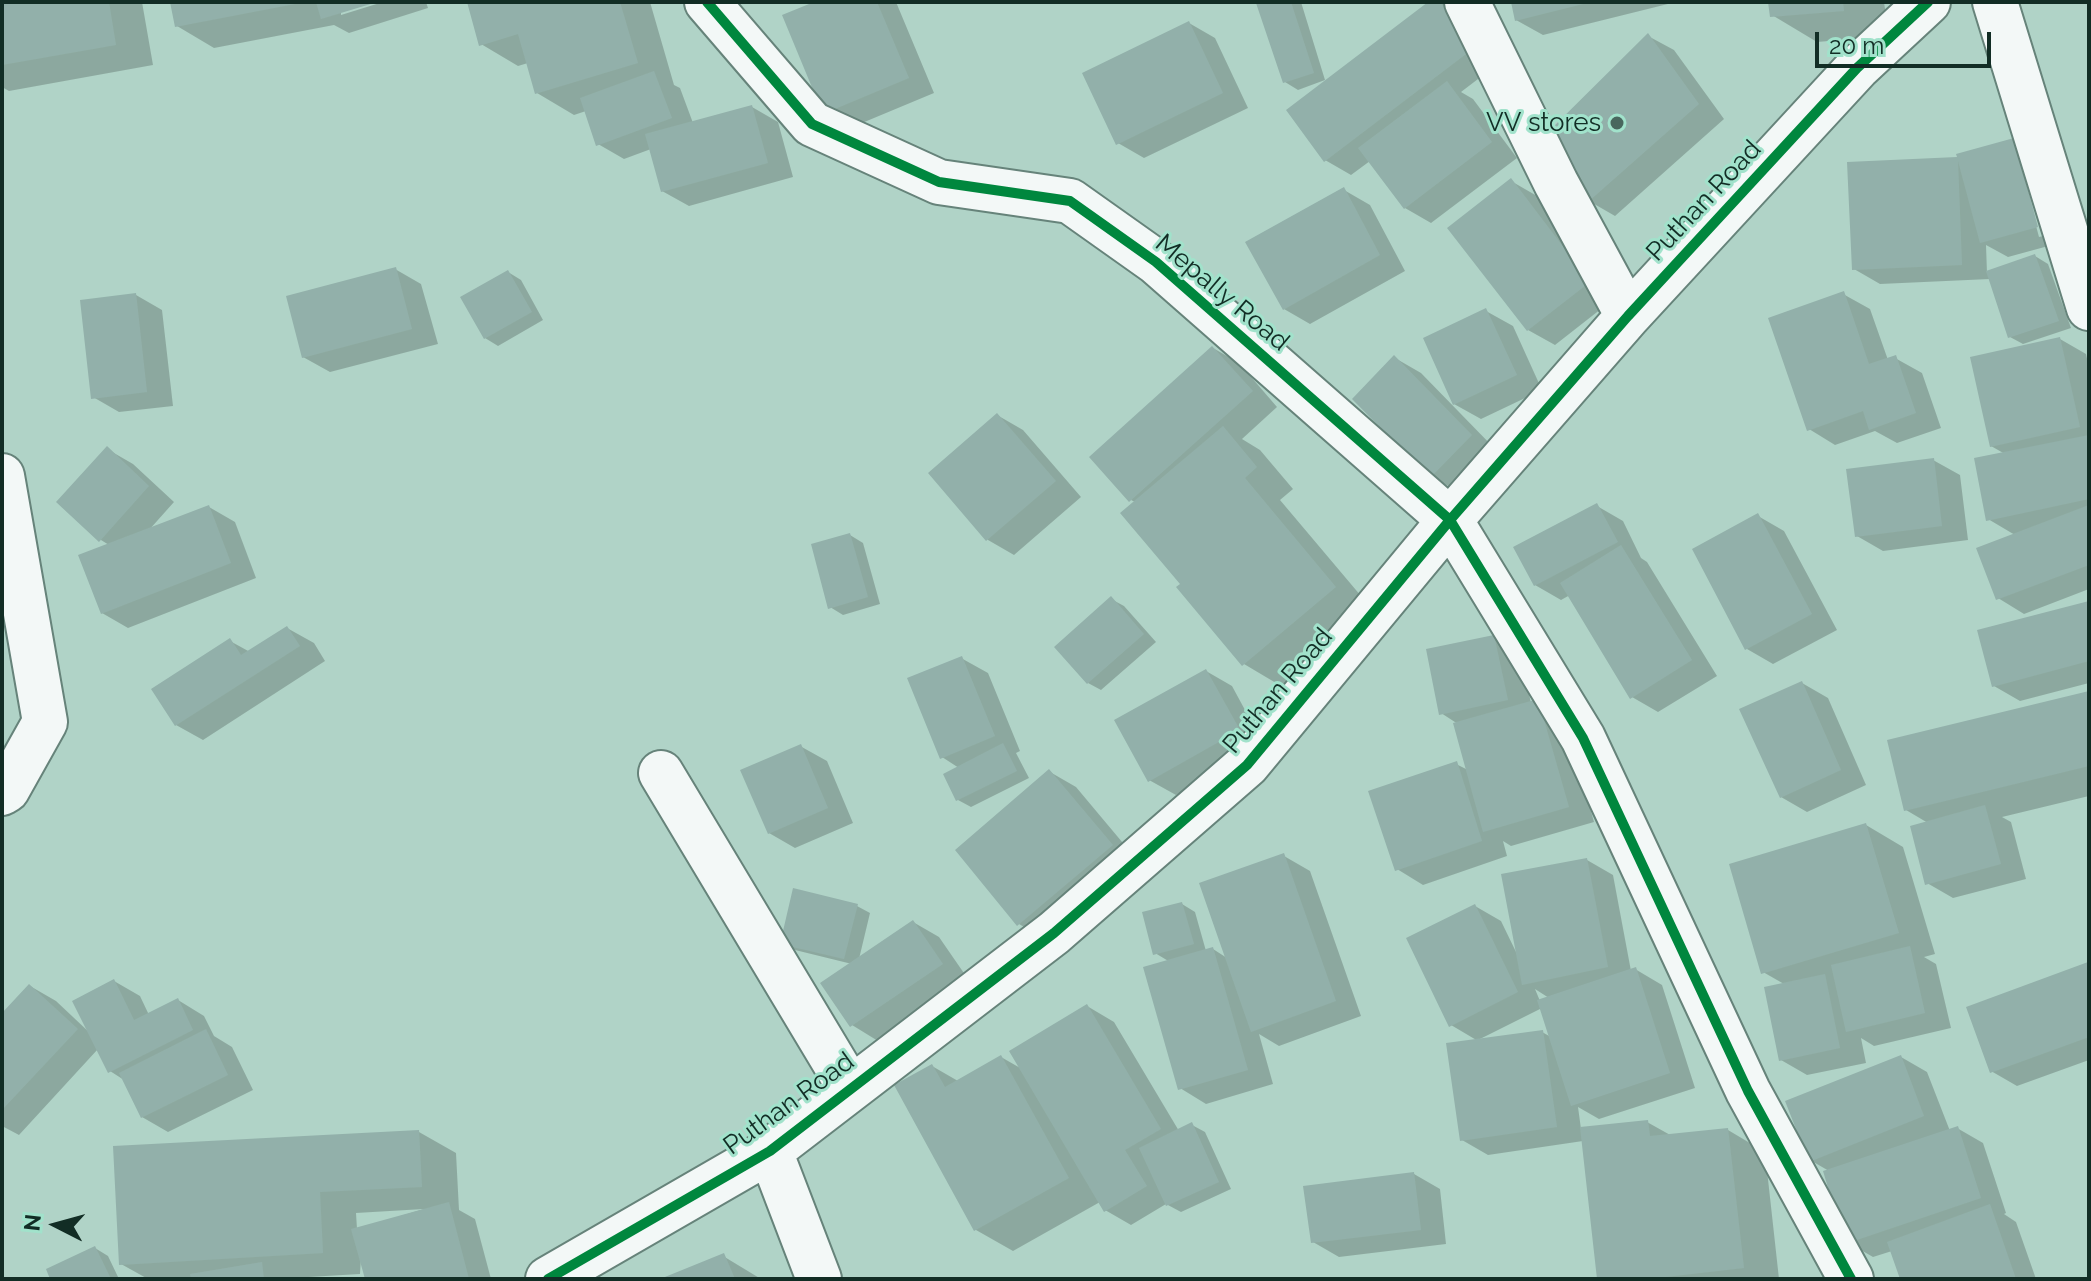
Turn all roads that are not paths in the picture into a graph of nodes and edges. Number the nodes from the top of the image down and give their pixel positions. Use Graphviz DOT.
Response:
graph roads {
  1 [pos="707,2"];
  2 [pos="1467,2"];
  3 [pos="1928,2"];
  4 [pos="1995,2"];
  5 [pos="2089,308"];
  6 [pos="1628,316"];
  7 [pos="2,476"];
  8 [pos="1450,520"];
  9 [pos="661,773"];
  10 [pos="2,793"];
  11 [pos="850,1088"];
  12 [pos="770,1151"];
  13 [pos="548,1279"];
  14 [pos="819,1279"];
  15 [pos="1851,1279"];
  1 -- 8 [label="street, Mepally Road"];
  2 -- 6 [label="street"];
  3 -- 6 [label="street, Puthan Road"];
  4 -- 5 [label="street"];
  6 -- 8 [label="street, Puthan Road"];
  7 -- 10 [label="street"];
  8 -- 11 [label="street, Puthan Road"];
  8 -- 15 [label="street, Mepally Road"];
  9 -- 11 [label="street"];
  11 -- 12 [label="street, Puthan Road"];
  12 -- 13 [label="street, Puthan Road"];
  12 -- 14 [label="street"];
}
